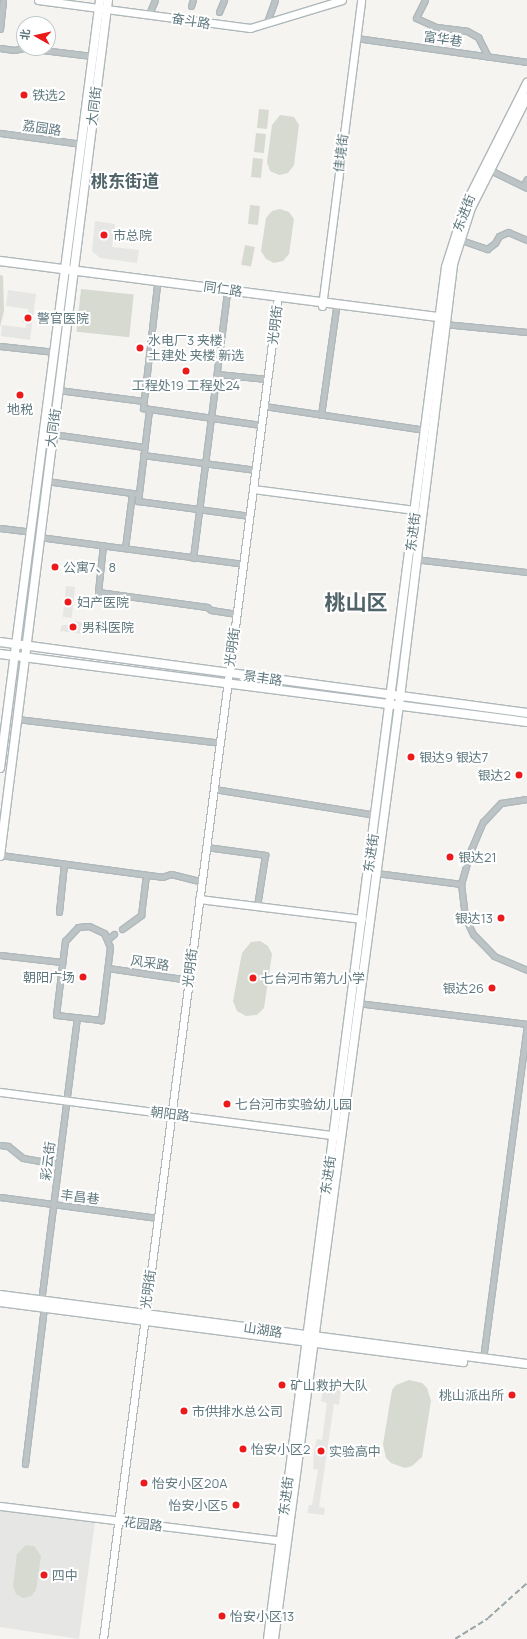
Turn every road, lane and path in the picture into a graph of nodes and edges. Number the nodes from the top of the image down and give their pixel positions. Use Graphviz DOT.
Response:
graph roads {
  1 [pos="3,0"];
  2 [pos="38,0"];
  3 [pos="155,0"];
  4 [pos="194,0"];
  5 [pos="224,0"];
  6 [pos="275,0"];
  7 [pos="342,0"];
  8 [pos="361,0"];
  9 [pos="425,0"];
  10 [pos="103,4"];
  11 [pos="191,6"];
  12 [pos="219,12"];
  13 [pos="148,14"];
  14 [pos="267,22"];
  15 [pos="0,29"];
  16 [pos="356,38"];
  17 [pos="0,48"];
  18 [pos="16,50"];
  19 [pos="56,52"];
  20 [pos="92,56"];
  21 [pos="488,57"];
  22 [pos="527,62"];
  23 [pos="527,83"];
  24 [pos="527,97"];
  25 [pos="0,133"];
  26 [pos="81,144"];
  27 [pos="490,170"];
  28 [pos="527,179"];
  29 [pos="525,187"];
  30 [pos="461,240"];
  31 [pos="527,240"];
  32 [pos="0,261"];
  33 [pos="0,265"];
  34 [pos="69,271"];
  35 [pos="157,285"];
  36 [pos="227,294"];
  37 [pos="278,299"];
  38 [pos="322,304"];
  39 [pos="336,308"];
  40 [pos="443,320"];
  41 [pos="527,332"];
  42 [pos="0,346"];
  43 [pos="55,352"];
  44 [pos="217,374"];
  45 [pos="267,379"];
  46 [pos="58,390"];
  47 [pos="143,402"];
  48 [pos="264,406"];
  49 [pos="149,410"];
  50 [pos="321,415"];
  51 [pos="210,419"];
  52 [pos="261,425"];
  53 [pos="425,430"];
  54 [pos="52,434"];
  55 [pos="144,446"];
  56 [pos="143,455"];
  57 [pos="205,464"];
  58 [pos="256,470"];
  59 [pos="46,481"];
  60 [pos="253,488"];
  61 [pos="132,493"];
  62 [pos="139,494"];
  63 [pos="199,510"];
  64 [pos="415,510"];
  65 [pos="250,516"];
  66 [pos="0,528"];
  67 [pos="31,532"];
  68 [pos="39,537"];
  69 [pos="104,545"];
  70 [pos="125,548"];
  71 [pos="193,558"];
  72 [pos="413,559"];
  73 [pos="243,564"];
  74 [pos="527,572"];
  75 [pos="237,614"];
  76 [pos="0,642"];
  77 [pos="16,644"];
  78 [pos="26,645"];
  79 [pos="0,654"];
  80 [pos="14,656"];
  81 [pos="24,657"];
  82 [pos="228,677"];
  83 [pos="395,700"];
  84 [pos="527,713"];
  85 [pos="17,719"];
  86 [pos="527,722"];
  87 [pos="220,743"];
  88 [pos="0,768"];
  89 [pos="214,789"];
  90 [pos="527,799"];
  91 [pos="376,815"];
  92 [pos="206,847"];
  93 [pos="0,855"];
  94 [pos="64,864"];
  95 [pos="376,873"];
  96 [pos="146,875"];
  97 [pos="202,882"];
  98 [pos="461,884"];
  99 [pos="199,899"];
  100 [pos="257,906"];
  101 [pos="59,912"];
  102 [pos="362,919"];
  103 [pos="122,929"];
  104 [pos="114,934"];
  105 [pos="108,939"];
  106 [pos="0,954"];
  107 [pos="62,962"];
  108 [pos="108,968"];
  109 [pos="527,970"];
  110 [pos="189,980"];
  111 [pos="358,1003"];
  112 [pos="77,1017"];
  113 [pos="527,1025"];
  114 [pos="0,1092"];
  115 [pos="66,1100"];
  116 [pos="171,1114"];
  117 [pos="337,1136"];
  118 [pos="0,1145"];
  119 [pos="58,1164"];
  120 [pos="0,1197"];
  121 [pos="53,1204"];
  122 [pos="158,1218"];
  123 [pos="0,1295"];
  124 [pos="0,1302"];
  125 [pos="42,1305"];
  126 [pos="144,1317"];
  127 [pos="310,1339"];
  128 [pos="483,1359"];
  129 [pos="527,1364"];
  130 [pos="527,1370"];
  131 [pos="25,1464"];
  132 [pos="0,1506"];
  133 [pos="118,1520"];
  134 [pos="283,1541"];
  135 [pos="103,1639"];
  136 [pos="268,1639"];
  137 [pos="274,1639"];
  1 -- 15 [label="street"];
  2 -- 10 [label="street, 奋斗路"];
  3 -- 13 [label="street"];
  4 -- 11 [label="street"];
  5 -- 12 [label="street"];
  6 -- 14 [label="street"];
  7 -- 14 [label="street, 奋斗路"];
  8 -- 16 [label="street, 佳境街"];
  9 -- 21 [label="street"];
  10 -- 13 [label="street, 奋斗路"];
  10 -- 20 [label="main road, 大同街"];
  10 -- 34 [label="main road, 大同街"];
  13 -- 14 [label="street, 奋斗路"];
  16 -- 21 [label="street, 富华巷"];
  16 -- 38 [label="street, 佳境街"];
  17 -- 18 [label="street"];
  19 -- 20 [label="street"];
  20 -- 26 [label="main road, 大同街"];
  21 -- 22 [label="street, 富华巷"];
  23 -- 40 [label="main road, 东进街"];
  24 -- 27 [label="main road, 东进街"];
  25 -- 26 [label="street, 荔园路"];
  26 -- 34 [label="main road, 大同街"];
  27 -- 29 [label="street"];
  27 -- 30 [label="main road, 东进街"];
  28 -- 29 [label="street"];
  30 -- 31 [label="street"];
  30 -- 40 [label="main road, 东进街"];
  32 -- 34 [label="main road, 同仁路"];
  33 -- 34 [label="main road, 同仁路"];
  34 -- 35 [label="main road, 同仁路"];
  34 -- 37 [label="main road, 同仁路"];
  34 -- 43 [label="main road, 大同街"];
  34 -- 46 [label="main road, 大同街"];
  35 -- 36 [label="main road, 同仁路"];
  35 -- 47 [label="street"];
  36 -- 37 [label="main road, 同仁路"];
  36 -- 44 [label="street"];
  37 -- 38 [label="main road, 同仁路"];
  37 -- 45 [label="street, 光明街"];
  38 -- 39 [label="main road, 同仁路"];
  38 -- 40 [label="main road, 同仁路"];
  39 -- 40 [label="main road, 同仁路"];
  39 -- 50 [label="street"];
  40 -- 41 [label="street"];
  40 -- 53 [label="main road, 东进街"];
  40 -- 72 [label="main road, 东进街"];
  42 -- 43 [label="street"];
  43 -- 67 [label="main road, 大同街"];
  44 -- 45 [label="street"];
  44 -- 51 [label="street"];
  45 -- 48 [label="street, 光明街"];
  46 -- 47 [label="street"];
  46 -- 54 [label="main road, 大同街"];
  47 -- 49 [label="street"];
  48 -- 50 [label="street"];
  48 -- 52 [label="street, 光明街"];
  49 -- 51 [label="street"];
  49 -- 55 [label="street"];
  50 -- 53 [label="street"];
  51 -- 52 [label="street"];
  51 -- 57 [label="street"];
  52 -- 58 [label="street, 光明街"];
  53 -- 64 [label="main road, 东进街"];
  54 -- 55 [label="street"];
  54 -- 59 [label="main road, 大同街"];
  55 -- 56 [label="street"];
  56 -- 57 [label="street"];
  56 -- 62 [label="street"];
  57 -- 58 [label="street"];
  57 -- 63 [label="street"];
  58 -- 60 [label="street, 光明街"];
  59 -- 61 [label="street"];
  59 -- 68 [label="main road, 大同街"];
  60 -- 64 [label="street"];
  60 -- 65 [label="street, 光明街"];
  61 -- 62 [label="street"];
  61 -- 70 [label="street"];
  62 -- 63 [label="street"];
  63 -- 65 [label="street"];
  63 -- 71 [label="street"];
  64 -- 72 [label="main road, 东进街"];
  65 -- 73 [label="street, 光明街"];
  66 -- 67 [label="street"];
  67 -- 77 [label="main road, 大同街"];
  68 -- 69 [label="street"];
  68 -- 78 [label="main road, 大同街"];
  69 -- 70 [label="street"];
  69 -- 75 [label="street"];
  70 -- 71 [label="street"];
  71 -- 73 [label="street"];
  72 -- 74 [label="street"];
  72 -- 83 [label="main road, 东进街"];
  73 -- 75 [label="street, 光明街"];
  75 -- 82 [label="street, 光明街"];
  76 -- 77 [label="main road, 景丰路"];
  77 -- 78 [label="main road, 景丰路"];
  77 -- 80 [label="main road, 大同街"];
  78 -- 81 [label="main road, 大同街"];
  78 -- 82 [label="main road, 景丰路"];
  79 -- 80 [label="main road, 景丰路"];
  80 -- 81 [label="main road, 景丰路"];
  80 -- 88 [label="main road, 大同街"];
  81 -- 82 [label="main road, 景丰路"];
  81 -- 85 [label="main road, 大同街"];
  82 -- 83 [label="main road, 景丰路"];
  82 -- 87 [label="street, 光明街"];
  83 -- 84 [label="main road, 景丰路"];
  83 -- 86 [label="main road, 景丰路"];
  83 -- 91 [label="main road, 东进街"];
  83 -- 95 [label="main road, 东进街"];
  85 -- 87 [label="street"];
  85 -- 93 [label="main road, 大同街"];
  87 -- 89 [label="street, 光明街"];
  89 -- 91 [label="street"];
  89 -- 92 [label="street, 光明街"];
  90 -- 98 [label="street"];
  91 -- 102 [label="main road, 东进街"];
  92 -- 97 [label="street, 光明街"];
  92 -- 100 [label="street"];
  93 -- 94 [label="street"];
  94 -- 96 [label="street"];
  94 -- 101 [label="street"];
  95 -- 98 [label="street"];
  95 -- 111 [label="main road, 东进街"];
  96 -- 97 [label="street"];
  96 -- 103 [label="street"];
  97 -- 99 [label="street, 光明街"];
  98 -- 109 [label="street"];
  99 -- 100 [label="street"];
  99 -- 110 [label="street, 光明街"];
  100 -- 102 [label="street"];
  102 -- 117 [label="main road, 东进街"];
  104 -- 105 [label="street"];
  105 -- 107 [label="street"];
  105 -- 108 [label="street"];
  106 -- 107 [label="street"];
  107 -- 112 [label="street"];
  108 -- 110 [label="street, 风采路"];
  108 -- 112 [label="street"];
  110 -- 116 [label="street, 光明街"];
  111 -- 113 [label="street"];
  111 -- 117 [label="main road, 东进街"];
  112 -- 115 [label="street, 彩云街"];
  113 -- 128 [label="street"];
  114 -- 115 [label="street, 朝阳路"];
  115 -- 116 [label="street, 朝阳路"];
  115 -- 119 [label="street, 彩云街"];
  116 -- 117 [label="street, 朝阳路"];
  116 -- 122 [label="street, 光明街"];
  117 -- 127 [label="main road, 东进街"];
  118 -- 119 [label="street"];
  119 -- 121 [label="street, 彩云街"];
  120 -- 121 [label="street, 丰昌巷"];
  121 -- 122 [label="street, 丰昌巷"];
  121 -- 125 [label="street, 彩云街"];
  122 -- 126 [label="street, 光明街"];
  123 -- 125 [label="main road, 山湖路"];
  124 -- 125 [label="main road, 山湖路"];
  125 -- 126 [label="main road, 山湖路"];
  125 -- 131 [label="street, 彩云街"];
  126 -- 127 [label="main road, 山湖路"];
  126 -- 133 [label="street, 光明街"];
  127 -- 128 [label="main road, 山湖路"];
  127 -- 130 [label="main road, 山湖路"];
  127 -- 134 [label="main road, 东进街"];
  128 -- 129 [label="main road, 山湖路"];
  132 -- 133 [label="street, 花园路"];
  133 -- 134 [label="street, 花园路"];
  133 -- 135 [label="street, 光明街"];
  134 -- 136 [label="main road, 东进街"];
  134 -- 137 [label="main road, 东进街"];
}
